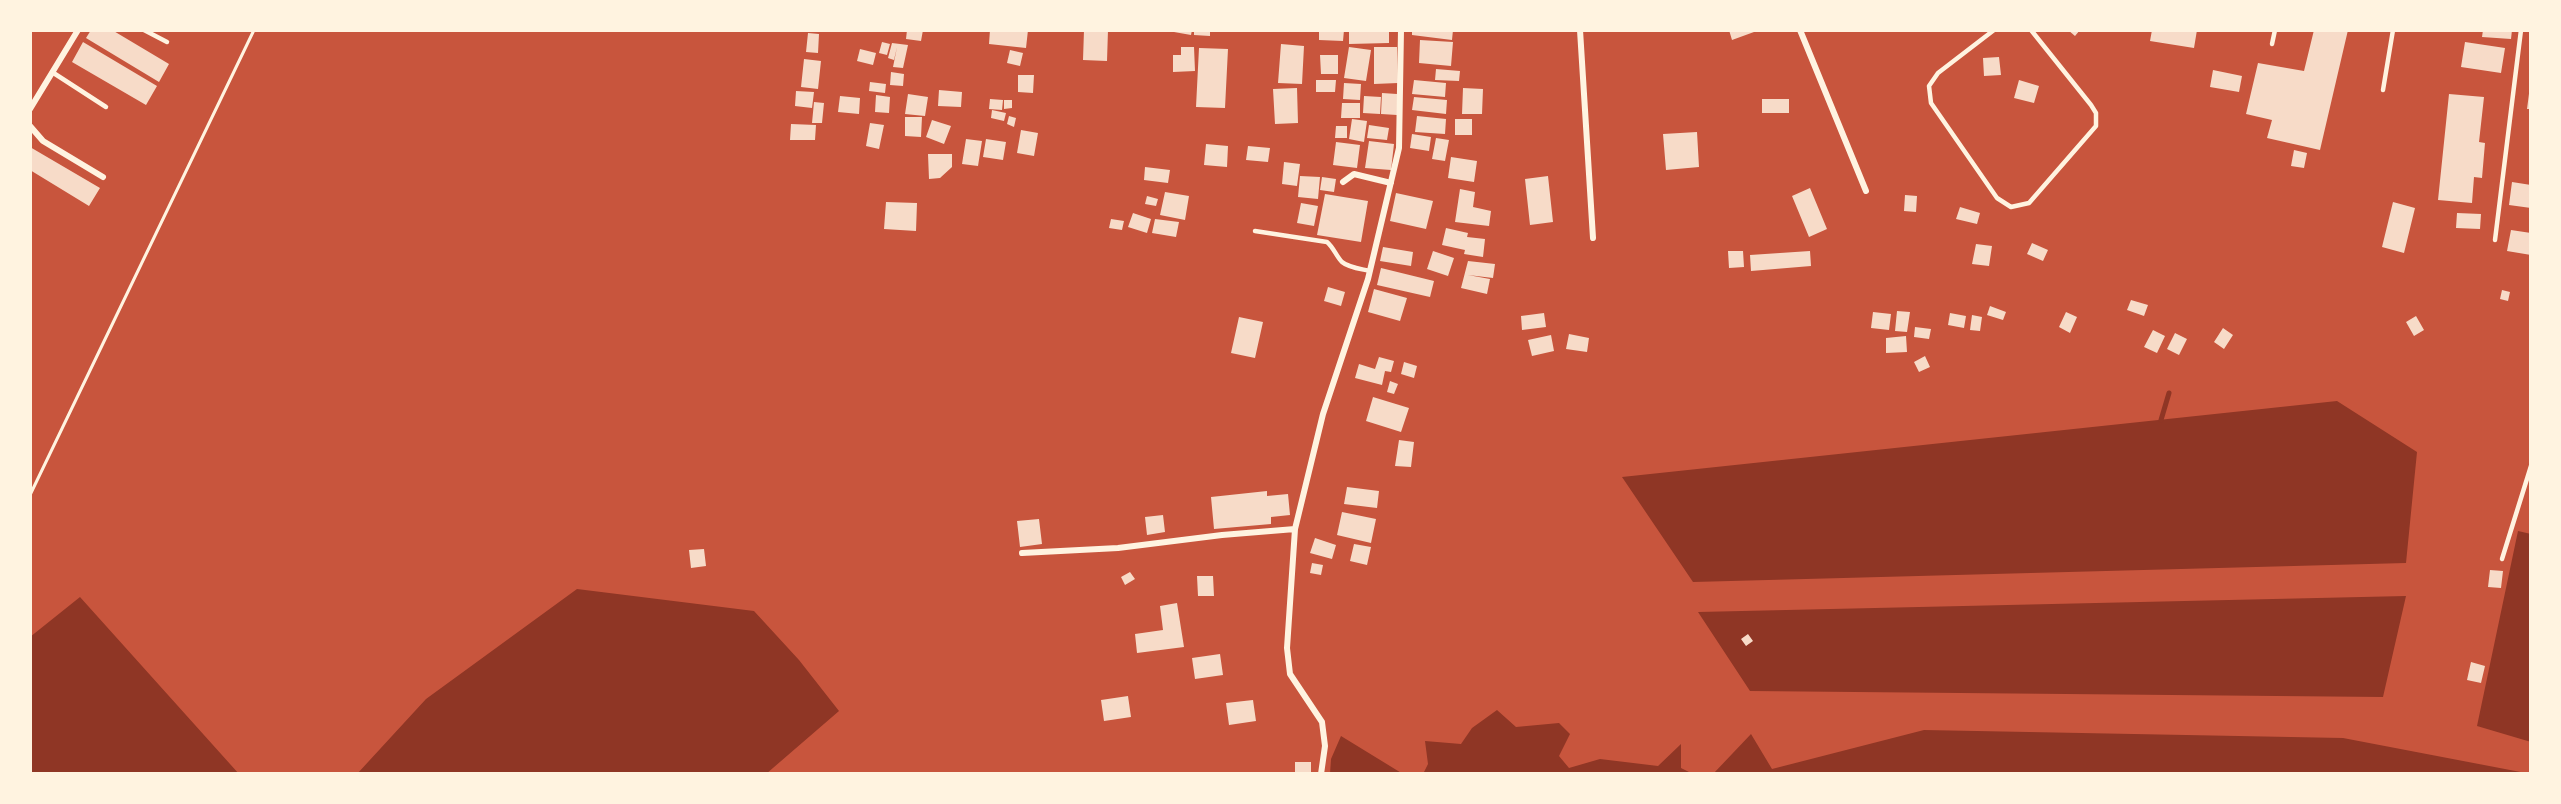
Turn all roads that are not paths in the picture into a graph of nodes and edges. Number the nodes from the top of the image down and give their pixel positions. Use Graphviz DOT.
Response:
graph roads {
  1 [pos="78,30"];
  2 [pos="144,30"];
  3 [pos="1401,30"];
  4 [pos="1580,30"];
  5 [pos="1800,30"];
  6 [pos="1994,30"];
  7 [pos="2031,30"];
  8 [pos="2275,30"];
  9 [pos="2393,30"];
  10 [pos="2521,30"];
  11 [pos="167,42"];
  12 [pos="2272,44"];
  13 [pos="52,72"];
  14 [pos="2383,90"];
  15 [pos="106,106"];
  16 [pos="30,109"];
  17 [pos="30,126"];
  18 [pos="103,177"];
  19 [pos="1343,182"];
  20 [pos="1391,183"];
  21 [pos="1866,191"];
  22 [pos="1255,231"];
  23 [pos="1593,238"];
  24 [pos="2495,240"];
  25 [pos="1370,271"];
  26 [pos="2531,466"];
  27 [pos="1295,529"];
  28 [pos="1022,553"];
  29 [pos="2502,559"];
  30 [pos="1321,774"];
  1 -- 13 [label="street"];
  2 -- 11 [label="lane"];
  3 -- 20 [label="street"];
  4 -- 23 [label="street"];
  5 -- 21 [label="street"];
  6 -- 7 [label="lane"];
  8 -- 12 [label="lane"];
  9 -- 14 [label="lane"];
  10 -- 24 [label="lane"];
  13 -- 15 [label="lane"];
  13 -- 16 [label="street"];
  17 -- 18 [label="street"];
  19 -- 20 [label="street"];
  20 -- 25 [label="street"];
  22 -- 25 [label="lane"];
  25 -- 27 [label="street"];
  26 -- 29 [label="lane"];
  27 -- 28 [label="street"];
  27 -- 30 [label="street"];
}
